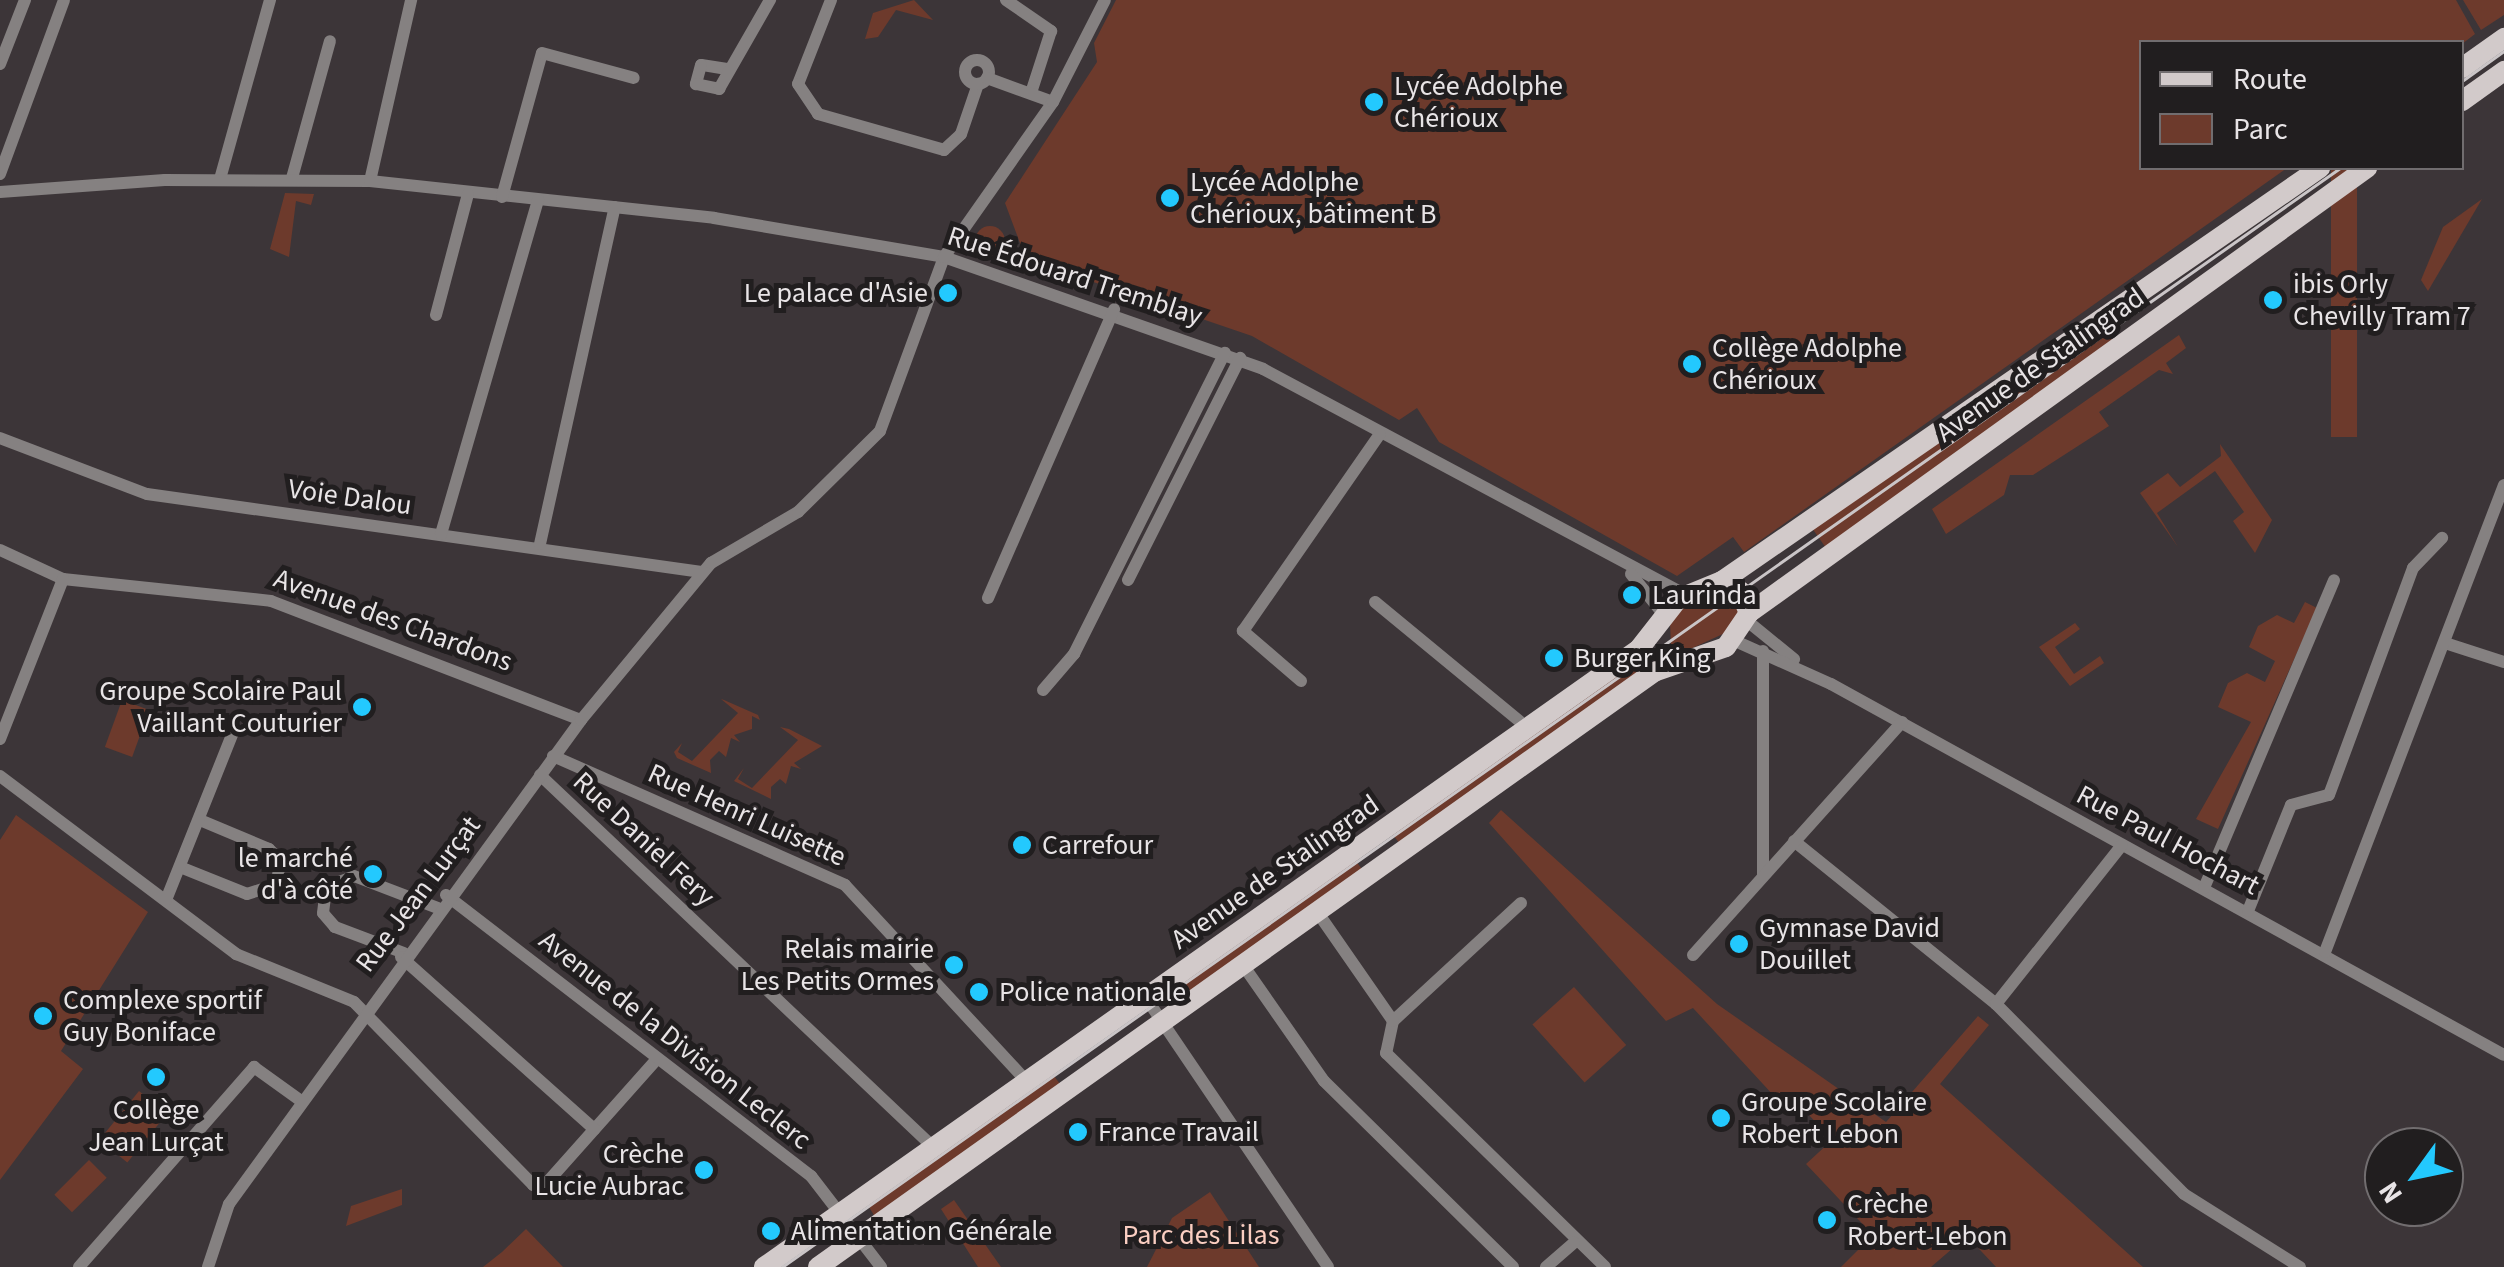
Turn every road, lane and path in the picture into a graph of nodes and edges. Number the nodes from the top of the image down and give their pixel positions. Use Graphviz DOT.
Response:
graph roads {
  1 [pos="25,0"];
  2 [pos="64,0"];
  3 [pos="270,0"];
  4 [pos="411,0"];
  5 [pos="770,0"];
  6 [pos="831,0"];
  7 [pos="1006,0"];
  8 [pos="1105,0"];
  9 [pos="2504,38"];
  10 [pos="330,41"];
  11 [pos="0,64"];
  12 [pos="2464,67"];
  13 [pos="727,70"];
  14 [pos="2504,71"];
  15 [pos="634,78"];
  16 [pos="1032,90"];
  17 [pos="2464,100"];
  18 [pos="1053,102"];
  19 [pos="2317,170"];
  20 [pos="2365,170"];
  21 [pos="0,174"];
  22 [pos="292,178"];
  23 [pos="220,179"];
  24 [pos="370,182"];
  25 [pos="0,192"];
  26 [pos="468,194"];
  27 [pos="502,196"];
  28 [pos="538,200"];
  29 [pos="615,207"];
  30 [pos="944,256"];
  31 [pos="1114,309"];
  32 [pos="436,315"];
  33 [pos="1225,353"];
  34 [pos="1240,358"];
  35 [pos="1380,434"];
  36 [pos="0,438"];
  37 [pos="2504,486"];
  38 [pos="442,534"];
  39 [pos="2442,538"];
  40 [pos="540,544"];
  41 [pos="0,550"];
  42 [pos="1614,560"];
  43 [pos="702,572"];
  44 [pos="64,579"];
  45 [pos="1128,580"];
  46 [pos="1722,580"];
  47 [pos="2334,580"];
  48 [pos="1684,594"];
  49 [pos="988,598"];
  50 [pos="1375,602"];
  51 [pos="1664,616"];
  52 [pos="1747,616"];
  53 [pos="1733,640"];
  54 [pos="2445,643"];
  55 [pos="1764,651"];
  56 [pos="2504,662"];
  57 [pos="1685,663"];
  58 [pos="1807,671"];
  59 [pos="1301,681"];
  60 [pos="1043,690"];
  61 [pos="581,720"];
  62 [pos="1902,722"];
  63 [pos="1528,728"];
  64 [pos="234,730"];
  65 [pos="0,740"];
  66 [pos="553,756"];
  67 [pos="540,774"];
  68 [pos="0,776"];
  69 [pos="200,820"];
  70 [pos="1794,841"];
  71 [pos="2122,845"];
  72 [pos="180,866"];
  73 [pos="1763,876"];
  74 [pos="2204,888"];
  75 [pos="446,895"];
  76 [pos="166,900"];
  77 [pos="1521,904"];
  78 [pos="438,908"];
  79 [pos="2248,912"];
  80 [pos="1318,913"];
  81 [pos="2325,952"];
  82 [pos="402,955"];
  83 [pos="1693,955"];
  84 [pos="1242,965"];
  85 [pos="1144,995"];
  86 [pos="1996,1004"];
  87 [pos="364,1010"];
  88 [pos="1393,1021"];
  89 [pos="1164,1024"];
  90 [pos="2504,1055"];
  91 [pos="657,1059"];
  92 [pos="1024,1078"];
  93 [pos="300,1100"];
  94 [pos="594,1129"];
  95 [pos="932,1146"];
  96 [pos="842,1208"];
  97 [pos="861,1237"];
  98 [pos="1574,1243"];
  99 [pos="78,1267"];
  100 [pos="208,1267"];
  101 [pos="764,1267"];
  102 [pos="818,1267"];
  103 [pos="882,1267"];
  104 [pos="1328,1267"];
  105 [pos="1513,1267"];
  106 [pos="1546,1267"];
  107 [pos="1605,1267"];
  108 [pos="2300,1267"];
  1 -- 11 [label="street"];
  2 -- 21 [label="street"];
  3 -- 23 [label="street"];
  4 -- 24 [label="street"];
  5 -- 13 [label="street"];
  6 -- 16 [label="street"];
  7 -- 16 [label="street"];
  8 -- 18 [label="street, Rue Jean Lurçat"];
  9 -- 12 [label="main road"];
  10 -- 22 [label="street"];
  14 -- 17 [label="main road"];
  15 -- 27 [label="street"];
  16 -- 18 [label="street"];
  18 -- 30 [label="street, Rue Jean Lurçat"];
  19 -- 46 [label="main road"];
  20 -- 52 [label="main road, Avenue de Stalingrad"];
  22 -- 23 [label="street, Rue Édouard Tremblay"];
  22 -- 24 [label="street, Rue Édouard Tremblay"];
  23 -- 25 [label="street, Rue Édouard Tremblay"];
  24 -- 26 [label="street, Rue Édouard Tremblay"];
  26 -- 27 [label="street, Rue Édouard Tremblay"];
  26 -- 32 [label="street"];
  27 -- 28 [label="street, Rue Édouard Tremblay"];
  28 -- 29 [label="street, Rue Édouard Tremblay"];
  28 -- 38 [label="street"];
  29 -- 30 [label="street, Rue Édouard Tremblay"];
  29 -- 40 [label="street"];
  30 -- 31 [label="street, Rue Édouard Tremblay"];
  30 -- 43 [label="street, Rue Jean Lurçat"];
  31 -- 33 [label="street, Rue Édouard Tremblay"];
  31 -- 49 [label="street"];
  33 -- 34 [label="street, Rue Édouard Tremblay"];
  33 -- 60 [label="street"];
  34 -- 35 [label="street, Rue Édouard Tremblay"];
  34 -- 45 [label="street"];
  35 -- 42 [label="street, Rue Édouard Tremblay"];
  35 -- 59 [label="street"];
  36 -- 38 [label="street, Voie Dalou"];
  37 -- 54 [label="street"];
  38 -- 40 [label="street, Voie Dalou"];
  39 -- 79 [label="street"];
  40 -- 43 [label="street, Voie Dalou"];
  41 -- 44 [label="street, Avenue des Chardons"];
  42 -- 48 [label="street, Rue Édouard Tremblay"];
  42 -- 51 [label="street, Rue Édouard Tremblay"];
  43 -- 61 [label="street, Rue Jean Lurçat"];
  44 -- 61 [label="street, Avenue des Chardons"];
  44 -- 65 [label="street"];
  46 -- 48 [label="main road"];
  46 -- 52 [label="main road"];
  47 -- 74 [label="street"];
  48 -- 51 [label="main road"];
  50 -- 63 [label="street"];
  51 -- 57 [label="main road"];
  51 -- 63 [label="main road, Avenue de Stalingrad"];
  52 -- 53 [label="main road"];
  52 -- 58 [label="street, Rue Paul Hochart"];
  53 -- 55 [label="street, Rue Paul Hochart"];
  53 -- 57 [label="main road"];
  54 -- 56 [label="street"];
  54 -- 81 [label="street"];
  55 -- 58 [label="street, Rue Paul Hochart"];
  55 -- 73 [label="street"];
  57 -- 80 [label="main road, Avenue de Stalingrad"];
  58 -- 62 [label="street, Rue Paul Hochart"];
  61 -- 66 [label="street, Rue Jean Lurçat"];
  62 -- 70 [label="street"];
  62 -- 71 [label="street, Rue Paul Hochart"];
  63 -- 85 [label="main road, Avenue de Stalingrad"];
  64 -- 69 [label="street"];
  66 -- 67 [label="street, Rue Jean Lurçat"];
  66 -- 92 [label="street, Rue Henri Luisette"];
  67 -- 75 [label="street, Rue Jean Lurçat"];
  67 -- 95 [label="street, Rue Daniel Fery"];
  68 -- 76 [label="street"];
  69 -- 72 [label="street"];
  69 -- 72 [label="street"];
  70 -- 73 [label="street"];
  70 -- 86 [label="street"];
  71 -- 74 [label="street, Rue Paul Hochart"];
  71 -- 86 [label="street"];
  72 -- 76 [label="street"];
  73 -- 83 [label="street"];
  74 -- 79 [label="street, Rue Paul Hochart"];
  75 -- 78 [label="street, Rue Jean Lurçat"];
  75 -- 91 [label="street, Avenue de la Division Leclerc"];
  76 -- 87 [label="street"];
  77 -- 88 [label="street"];
  78 -- 82 [label="street, Rue Jean Lurçat"];
  78 -- 82 [label="street"];
  79 -- 81 [label="street, Rue Paul Hochart"];
  80 -- 84 [label="main road, Avenue de Stalingrad"];
  80 -- 88 [label="street"];
  81 -- 90 [label="street, Rue Paul Hochart"];
  82 -- 87 [label="street, Rue Jean Lurçat"];
  82 -- 94 [label="street"];
  84 -- 89 [label="main road, Avenue de Stalingrad"];
  84 -- 105 [label="street"];
  85 -- 89 [label="street"];
  85 -- 92 [label="main road, Avenue de Stalingrad"];
  86 -- 108 [label="street"];
  87 -- 93 [label="street, Rue Jean Lurçat"];
  87 -- 94 [label="street"];
  88 -- 98 [label="street"];
  89 -- 97 [label="main road, Avenue de Stalingrad"];
  89 -- 104 [label="street"];
  91 -- 94 [label="street"];
  91 -- 96 [label="street, Avenue de la Division Leclerc"];
  92 -- 95 [label="main road, Avenue de Stalingrad"];
  93 -- 99 [label="street"];
  93 -- 100 [label="street, Rue Jean Lurçat"];
  95 -- 96 [label="main road, Avenue de Stalingrad"];
  96 -- 97 [label="street, Avenue de la Division Leclerc"];
  96 -- 101 [label="main road, Avenue de Stalingrad"];
  97 -- 102 [label="main road, Avenue de Stalingrad"];
  97 -- 103 [label="street, Avenue de la Division Leclerc"];
  98 -- 106 [label="street"];
  98 -- 107 [label="street"];
}
